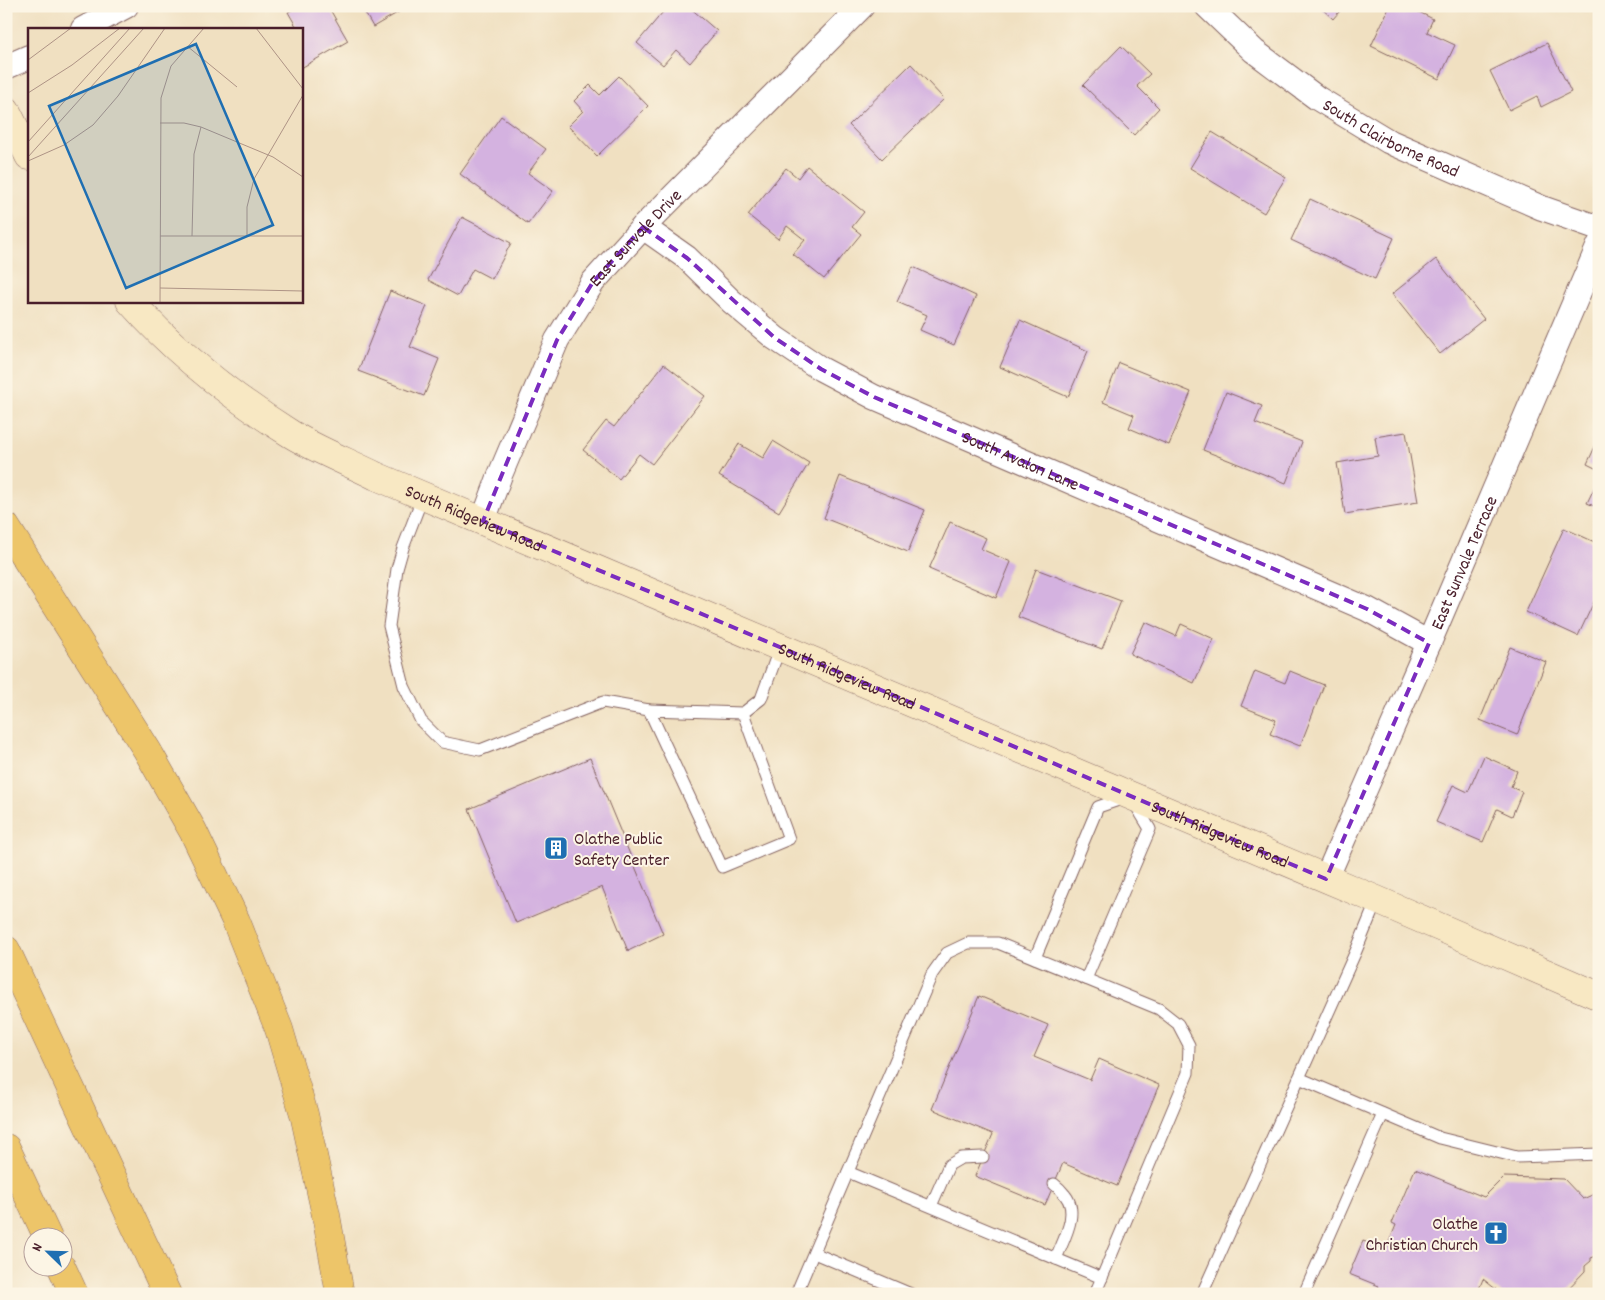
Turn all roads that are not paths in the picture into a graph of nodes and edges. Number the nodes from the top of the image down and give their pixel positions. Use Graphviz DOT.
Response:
graph roads {
  1 [pos="126,6"];
  2 [pos="862,6"];
  3 [pos="1208,6"];
  4 [pos="85,28"];
  5 [pos="28,57"];
  6 [pos="6,68"];
  7 [pos="6,110"];
  8 [pos="28,154"];
  9 [pos="643,227"];
  10 [pos="1599,228"];
  11 [pos="1599,245"];
  12 [pos="131,302"];
  13 [pos="423,496"];
  14 [pos="483,521"];
  15 [pos="6,526"];
  16 [pos="1429,643"];
  17 [pos="780,647"];
  18 [pos="649,710"];
  19 [pos="743,713"];
  20 [pos="1130,796"];
  21 [pos="1326,879"];
  22 [pos="1377,900"];
  23 [pos="6,950"];
  24 [pos="1035,958"];
  25 [pos="1086,979"];
  26 [pos="1599,996"];
  27 [pos="1299,1078"];
  28 [pos="1382,1114"];
  29 [pos="6,1148"];
  30 [pos="1599,1154"];
  31 [pos="983,1157"];
  32 [pos="848,1172"];
  33 [pos="1054,1184"];
  34 [pos="931,1206"];
  35 [pos="43,1228"];
  36 [pos="814,1253"];
  37 [pos="1056,1259"];
  38 [pos="67,1278"];
  39 [pos="1102,1278"];
  40 [pos="74,1294"];
  41 [pos="166,1294"];
  42 [pos="340,1294"];
  43 [pos="796,1294"];
  44 [pos="911,1294"];
  45 [pos="1095,1294"];
  46 [pos="1202,1294"];
  47 [pos="1304,1294"];
  1 -- 4 [label="street"];
  2 -- 9 [label="street, East Sunvale Drive"];
  3 -- 10 [label="street, South Clairborne Road"];
  5 -- 6 [label="street"];
  7 -- 8 [label="main road"];
  9 -- 14 [label="street, East Sunvale Drive"];
  9 -- 16 [label="street, South Avalon Lane"];
  11 -- 16 [label="street, East Sunvale Terrace"];
  12 -- 13 [label="main road, South Ridgeview Road"];
  13 -- 14 [label="main road, South Ridgeview Road"];
  13 -- 18 [label="lane"];
  14 -- 17 [label="main road, South Ridgeview Road"];
  15 -- 42 [label="highway"];
  16 -- 21 [label="street, East Sunvale Terrace"];
  17 -- 19 [label="lane"];
  17 -- 20 [label="main road, South Ridgeview Road"];
  18 -- 19 [label="lane"];
  18 -- 19 [label="lane"];
  20 -- 21 [label="main road, South Ridgeview Road"];
  20 -- 24 [label="lane"];
  20 -- 25 [label="lane"];
  21 -- 22 [label="main road, South Ridgeview Road"];
  22 -- 26 [label="main road, South Ridgeview Road"];
  22 -- 27 [label="lane"];
  23 -- 41 [label="highway"];
  24 -- 25 [label="lane"];
  24 -- 32 [label="lane"];
  25 -- 39 [label="lane"];
  27 -- 28 [label="lane"];
  27 -- 46 [label="lane"];
  28 -- 30 [label="lane"];
  28 -- 47 [label="lane"];
  29 -- 35 [label="highway"];
  31 -- 34 [label="lane"];
  32 -- 34 [label="lane"];
  32 -- 36 [label="lane"];
  33 -- 37 [label="lane"];
  34 -- 37 [label="lane"];
  36 -- 43 [label="lane"];
  36 -- 44 [label="lane"];
  37 -- 39 [label="lane"];
  38 -- 40 [label="highway"];
  39 -- 45 [label="lane"];
}
